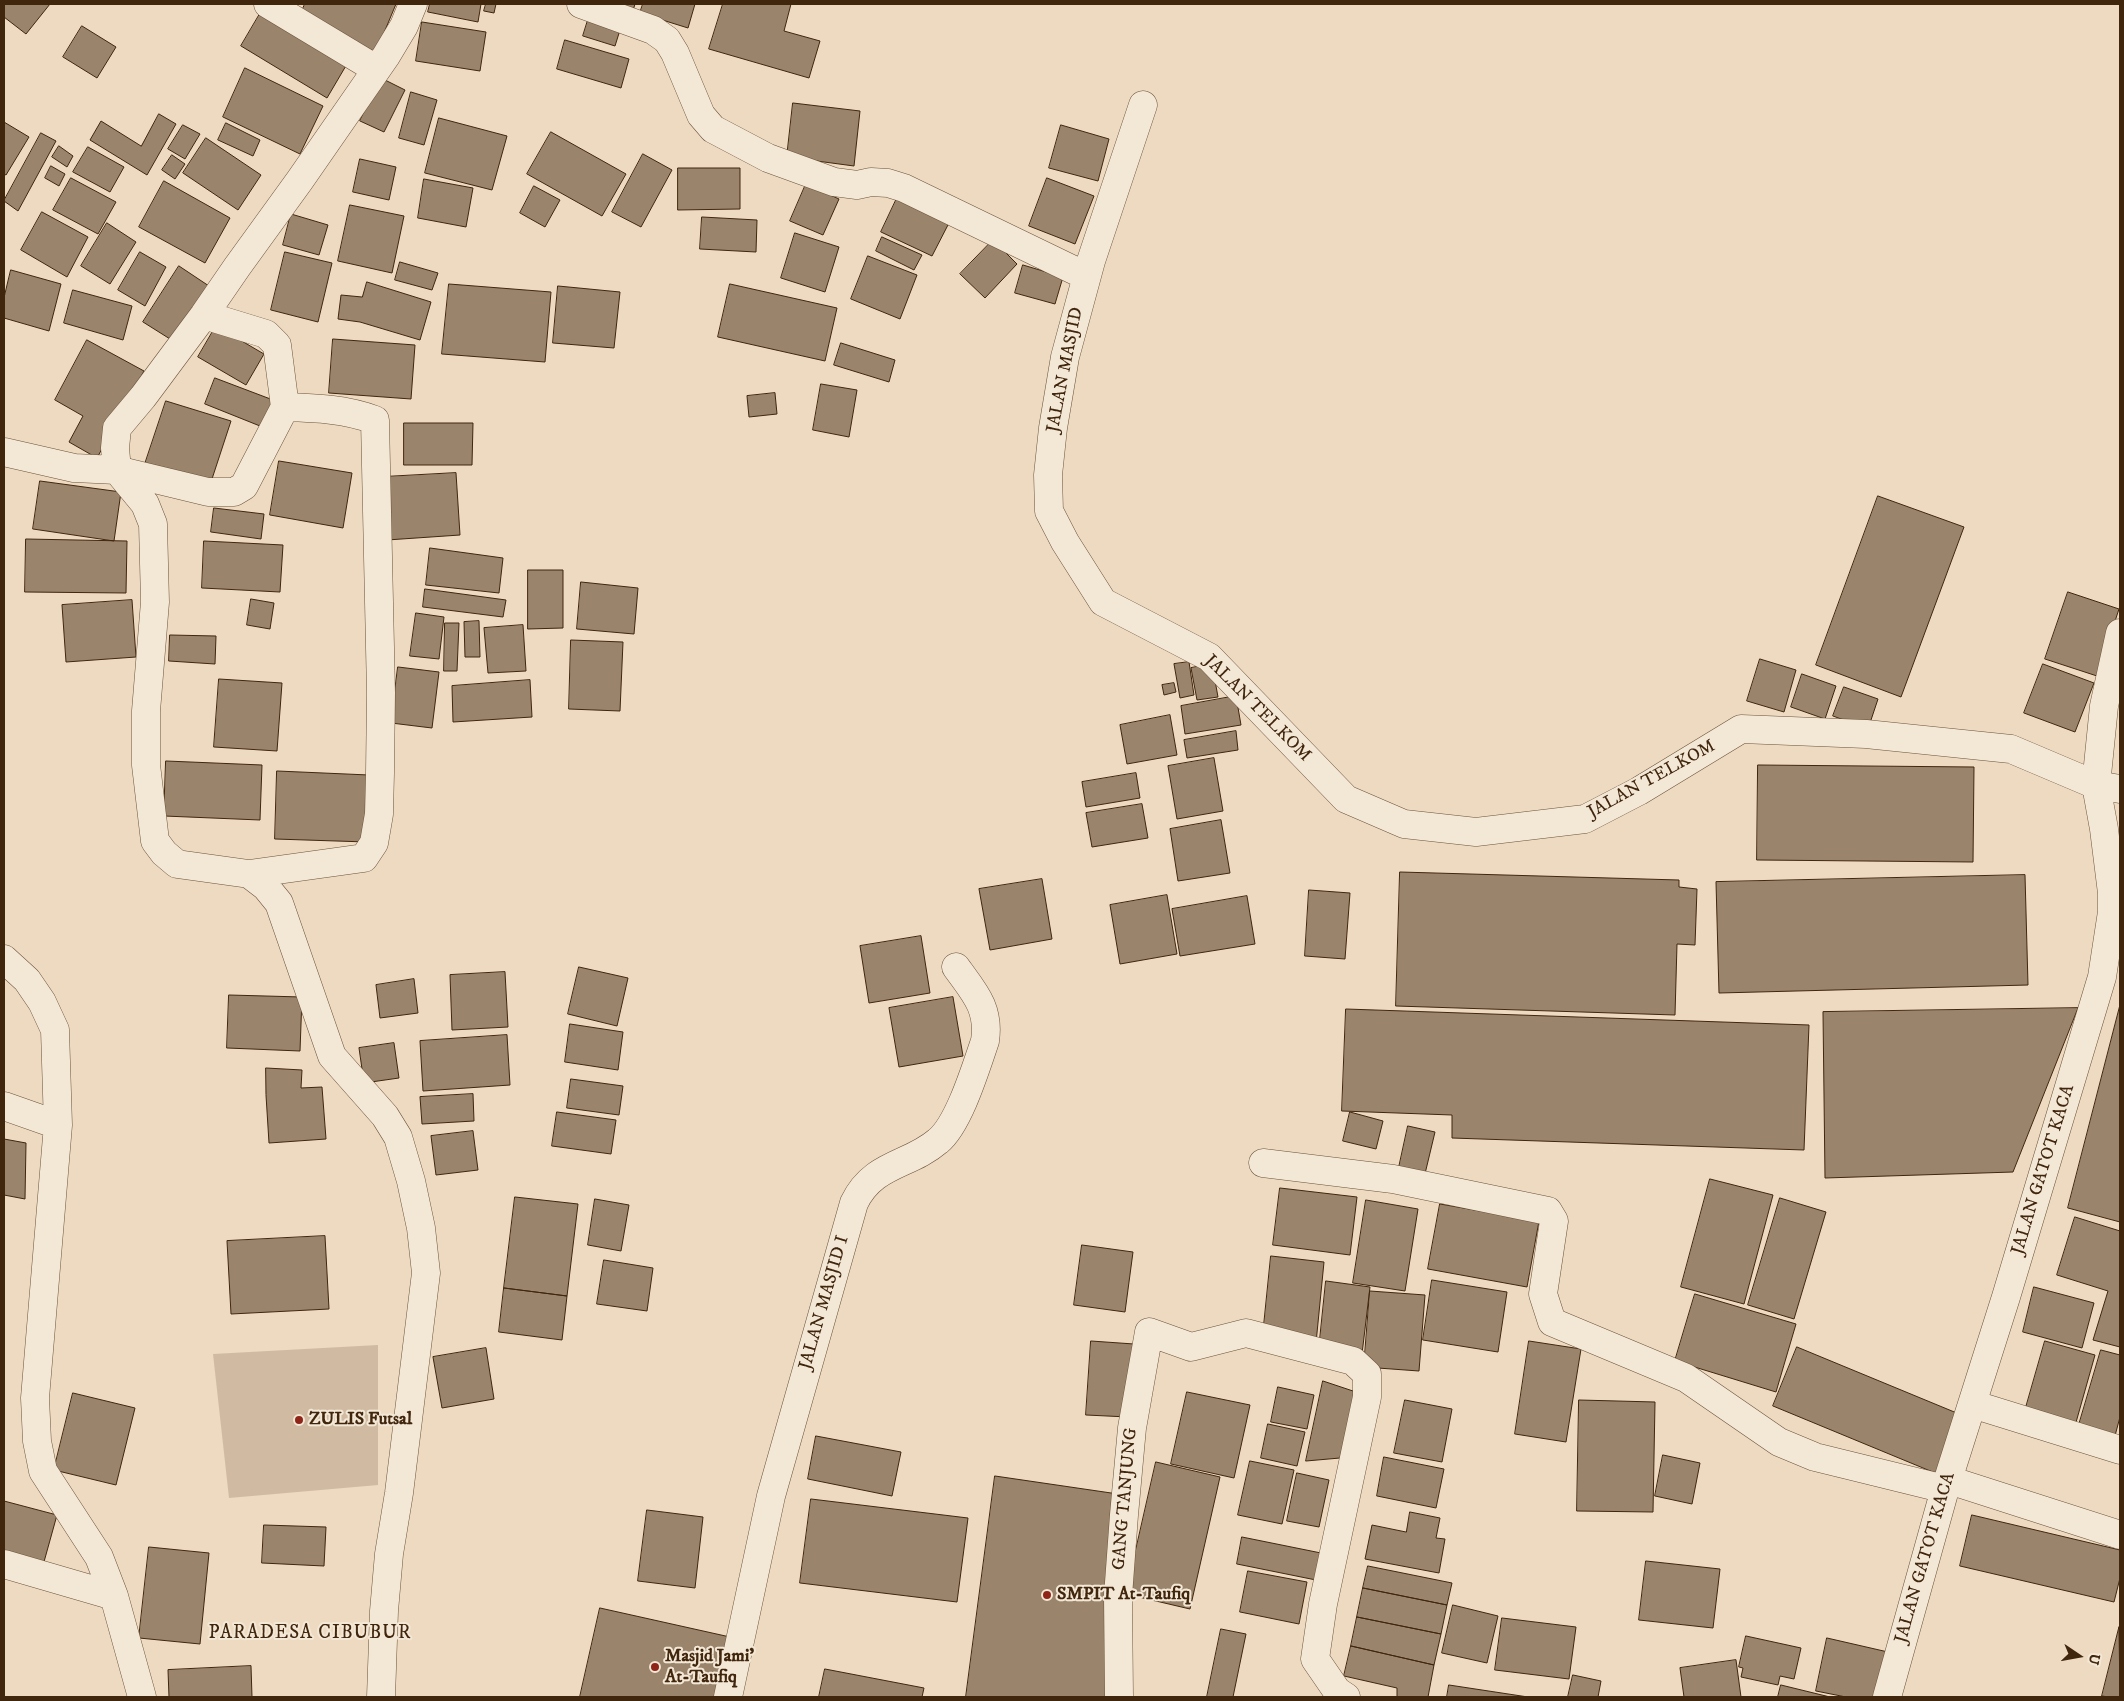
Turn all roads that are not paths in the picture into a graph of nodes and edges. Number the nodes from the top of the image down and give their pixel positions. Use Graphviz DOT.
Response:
graph roads {
  1 [pos="268,4"];
  2 [pos="413,4"];
  3 [pos="581,4"];
  4 [pos="376,69"];
  5 [pos="1143,105"];
  6 [pos="1086,276"];
  7 [pos="204,316"];
  8 [pos="285,407"];
  9 [pos="4,452"];
  10 [pos="117,470"];
  11 [pos="1128,616"];
  12 [pos="2120,633"];
  13 [pos="2108,787"];
  14 [pos="248,874"];
  15 [pos="2116,894"];
  16 [pos="4,959"];
  17 [pos="956,967"];
  18 [pos="4,1106"];
  19 [pos="58,1124"];
  20 [pos="1263,1163"];
  21 [pos="1972,1404"];
  22 [pos="2120,1450"];
  23 [pos="1947,1485"];
  24 [pos="2120,1535"];
  25 [pos="4,1564"];
  26 [pos="114,1596"];
  27 [pos="142,1697"];
  28 [pos="381,1697"];
  29 [pos="728,1697"];
  30 [pos="1119,1697"];
  31 [pos="1346,1697"];
  32 [pos="1887,1697"];
  1 -- 4 [label="street"];
  2 -- 4 [label="street"];
  3 -- 6 [label="street"];
  4 -- 7 [label="street"];
  5 -- 6 [label="street, JALAN MASJID"];
  6 -- 11 [label="street, JALAN MASJID"];
  7 -- 8 [label="street"];
  7 -- 10 [label="street"];
  8 -- 10 [label="street"];
  8 -- 14 [label="street"];
  9 -- 10 [label="street"];
  10 -- 14 [label="street"];
  11 -- 13 [label="street, JALAN TELKOM"];
  12 -- 13 [label="street, JALAN GATOT KACA"];
  13 -- 15 [label="street, JALAN GATOT KACA"];
  14 -- 28 [label="street"];
  15 -- 21 [label="street, JALAN GATOT KACA"];
  16 -- 19 [label="street"];
  17 -- 29 [label="street, JALAN MASJID I"];
  18 -- 19 [label="street"];
  19 -- 26 [label="street"];
  20 -- 23 [label="street"];
  21 -- 22 [label="street"];
  21 -- 23 [label="street, JALAN GATOT KACA"];
  23 -- 24 [label="street"];
  23 -- 32 [label="street, JALAN GATOT KACA"];
  25 -- 26 [label="street"];
  26 -- 27 [label="street"];
  30 -- 31 [label="street, GANG TANJUNG"];
}
